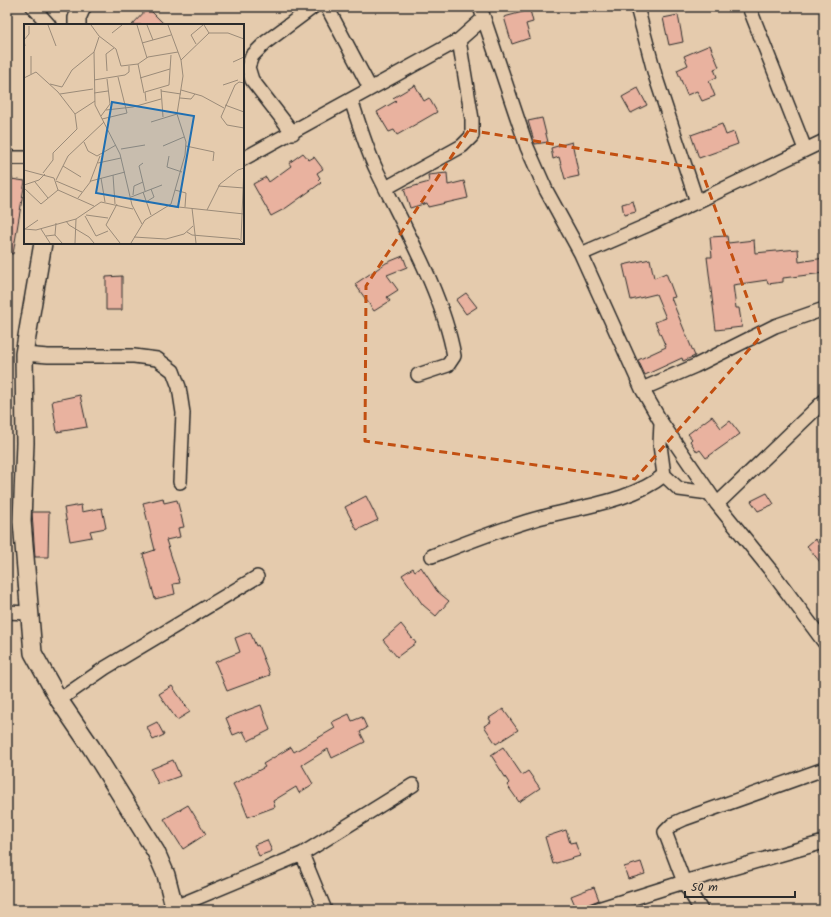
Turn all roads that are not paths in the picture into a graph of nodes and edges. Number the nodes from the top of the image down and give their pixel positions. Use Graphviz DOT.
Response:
graph roads {
  1 [pos="33,7"];
  2 [pos="82,7"];
  3 [pos="313,7"];
  4 [pos="327,7"];
  5 [pos="637,7"];
  6 [pos="749,7"];
  7 [pos="482,13"];
  8 [pos="48,24"];
  9 [pos="77,24"];
  10 [pos="459,40"];
  11 [pos="370,88"];
  12 [pos="351,100"];
  13 [pos="293,133"];
  14 [pos="824,141"];
  15 [pos="805,149"];
  16 [pos="7,158"];
  17 [pos="24,158"];
  18 [pos="244,158"];
  19 [pos="386,188"];
  20 [pos="698,202"];
  21 [pos="42,244"];
  22 [pos="581,254"];
  23 [pos="824,309"];
  24 [pos="24,354"];
  25 [pos="418,375"];
  26 [pos="642,388"];
  27 [pos="824,401"];
  28 [pos="661,422"];
  29 [pos="664,475"];
  30 [pos="180,482"];
  31 [pos="709,493"];
  32 [pos="716,504"];
  33 [pos="432,556"];
  34 [pos="257,577"];
  35 [pos="7,612"];
  36 [pos="28,613"];
  37 [pos="824,642"];
  38 [pos="59,700"];
  39 [pos="824,769"];
  40 [pos="413,785"];
  41 [pos="824,842"];
  42 [pos="302,854"];
  43 [pos="684,882"];
  44 [pos="175,909"];
  45 [pos="325,910"];
  46 [pos="595,910"];
  47 [pos="701,910"];
  1 -- 8 [label="street"];
  2 -- 9 [label="street"];
  3 -- 13 [label="street"];
  4 -- 11 [label="street"];
  5 -- 20 [label="street"];
  6 -- 15 [label="street"];
  7 -- 10 [label="street"];
  7 -- 22 [label="street"];
  10 -- 11 [label="street"];
  10 -- 19 [label="street"];
  11 -- 12 [label="street"];
  12 -- 13 [label="street"];
  12 -- 19 [label="street"];
  13 -- 18 [label="street"];
  14 -- 15 [label="street"];
  15 -- 20 [label="street"];
  16 -- 17 [label="street"];
  19 -- 25 [label="street"];
  20 -- 22 [label="street"];
  21 -- 24 [label="street"];
  22 -- 26 [label="street"];
  23 -- 26 [label="street"];
  24 -- 30 [label="street"];
  24 -- 36 [label="street"];
  26 -- 28 [label="street"];
  27 -- 32 [label="street"];
  28 -- 29 [label="street"];
  28 -- 31 [label="street"];
  29 -- 31 [label="street"];
  29 -- 33 [label="street"];
  31 -- 32 [label="street"];
  32 -- 37 [label="street"];
  34 -- 38 [label="street"];
  35 -- 36 [label="street"];
  36 -- 38 [label="street"];
  38 -- 44 [label="street"];
  39 -- 43 [label="street"];
  40 -- 42 [label="street"];
  41 -- 43 [label="street"];
  42 -- 44 [label="street"];
  42 -- 45 [label="street"];
  43 -- 46 [label="street"];
  43 -- 47 [label="street"];
}
